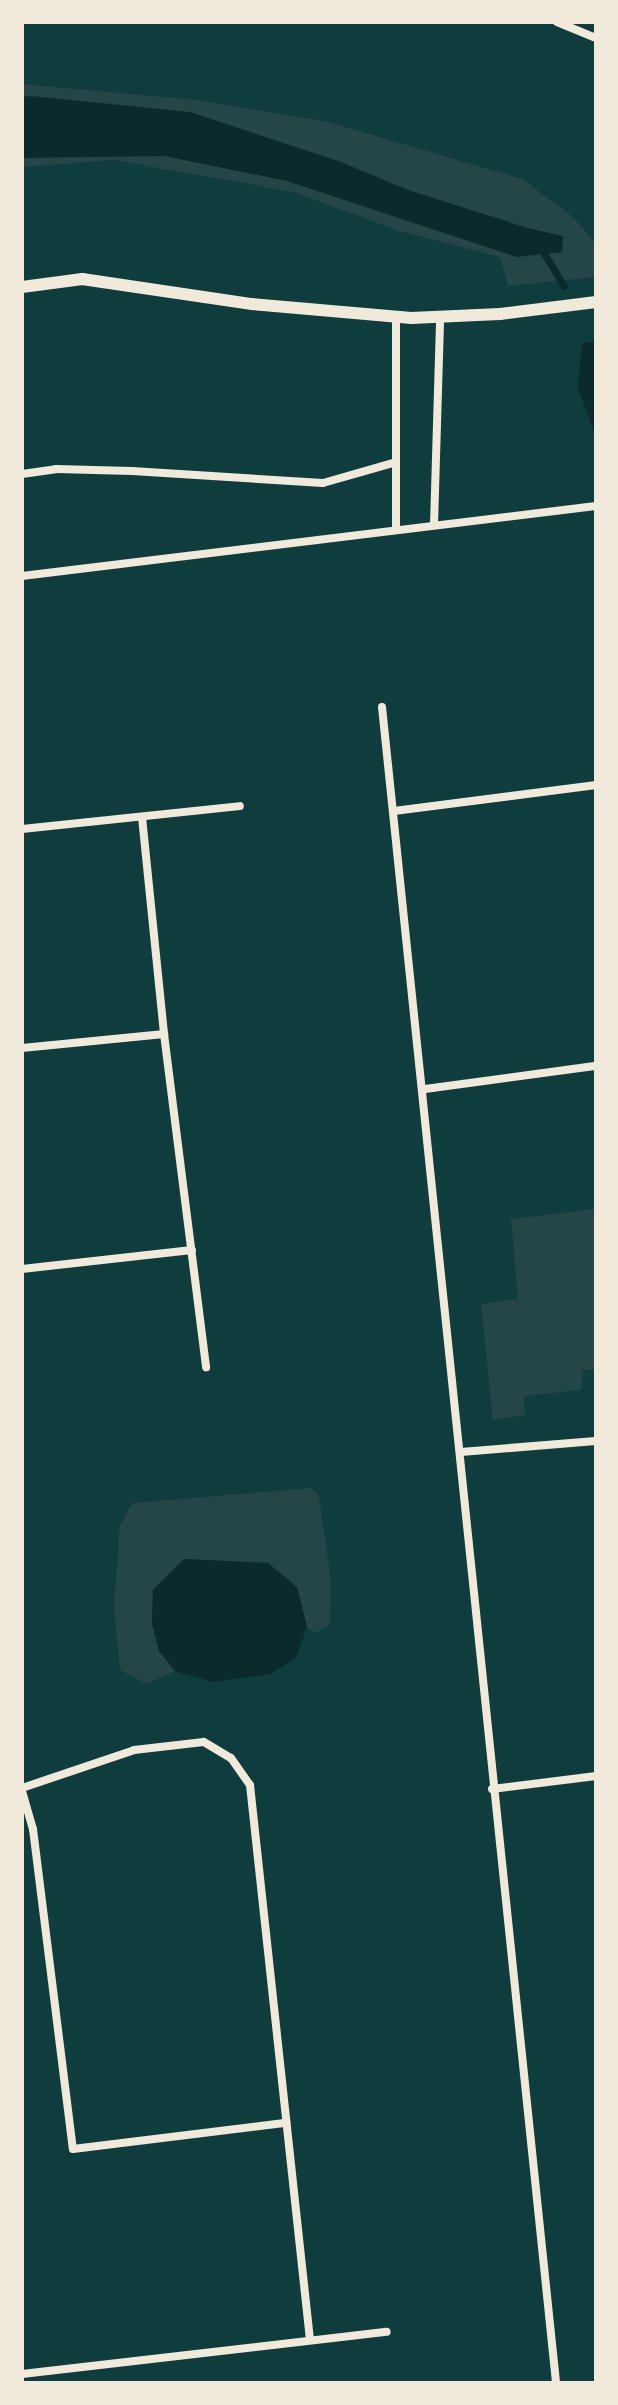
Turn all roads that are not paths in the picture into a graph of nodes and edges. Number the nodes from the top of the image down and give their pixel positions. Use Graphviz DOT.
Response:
graph roads {
  1 [pos="557,22"];
  2 [pos="596,38"];
  3 [pos="22,287"];
  4 [pos="596,302"];
  5 [pos="396,317"];
  6 [pos="440,317"];
  7 [pos="396,462"];
  8 [pos="22,474"];
  9 [pos="596,506"];
  10 [pos="434,525"];
  11 [pos="396,529"];
  12 [pos="22,576"];
  13 [pos="382,707"];
  14 [pos="596,785"];
  15 [pos="240,806"];
  16 [pos="394,811"];
  17 [pos="142,817"];
  18 [pos="22,829"];
  19 [pos="164,1034"];
  20 [pos="22,1048"];
  21 [pos="596,1066"];
  22 [pos="425,1089"];
  23 [pos="192,1250"];
  24 [pos="22,1269"];
  25 [pos="206,1367"];
  26 [pos="596,1441"];
  27 [pos="461,1452"];
  28 [pos="596,1776"];
  29 [pos="22,1789"];
  30 [pos="492,1789"];
  31 [pos="286,2123"];
  32 [pos="387,2332"];
  33 [pos="310,2340"];
  34 [pos="22,2374"];
  35 [pos="556,2383"];
  1 -- 2 [label="street"];
  3 -- 5 [label="street"];
  4 -- 6 [label="street"];
  5 -- 6 [label="street"];
  5 -- 7 [label="street"];
  6 -- 10 [label="street"];
  7 -- 8 [label="street"];
  7 -- 11 [label="street"];
  9 -- 10 [label="street"];
  10 -- 11 [label="street"];
  11 -- 12 [label="street"];
  13 -- 16 [label="street"];
  14 -- 16 [label="street"];
  15 -- 17 [label="street"];
  16 -- 22 [label="street"];
  17 -- 18 [label="street"];
  17 -- 19 [label="street"];
  19 -- 20 [label="street"];
  19 -- 23 [label="street"];
  21 -- 22 [label="street"];
  22 -- 27 [label="street"];
  23 -- 24 [label="street"];
  23 -- 25 [label="street"];
  26 -- 27 [label="street"];
  27 -- 30 [label="street"];
  28 -- 30 [label="street"];
  29 -- 31 [label="street"];
  29 -- 31 [label="street"];
  30 -- 35 [label="street"];
  31 -- 33 [label="street"];
  32 -- 33 [label="street"];
  33 -- 34 [label="street"];
}
